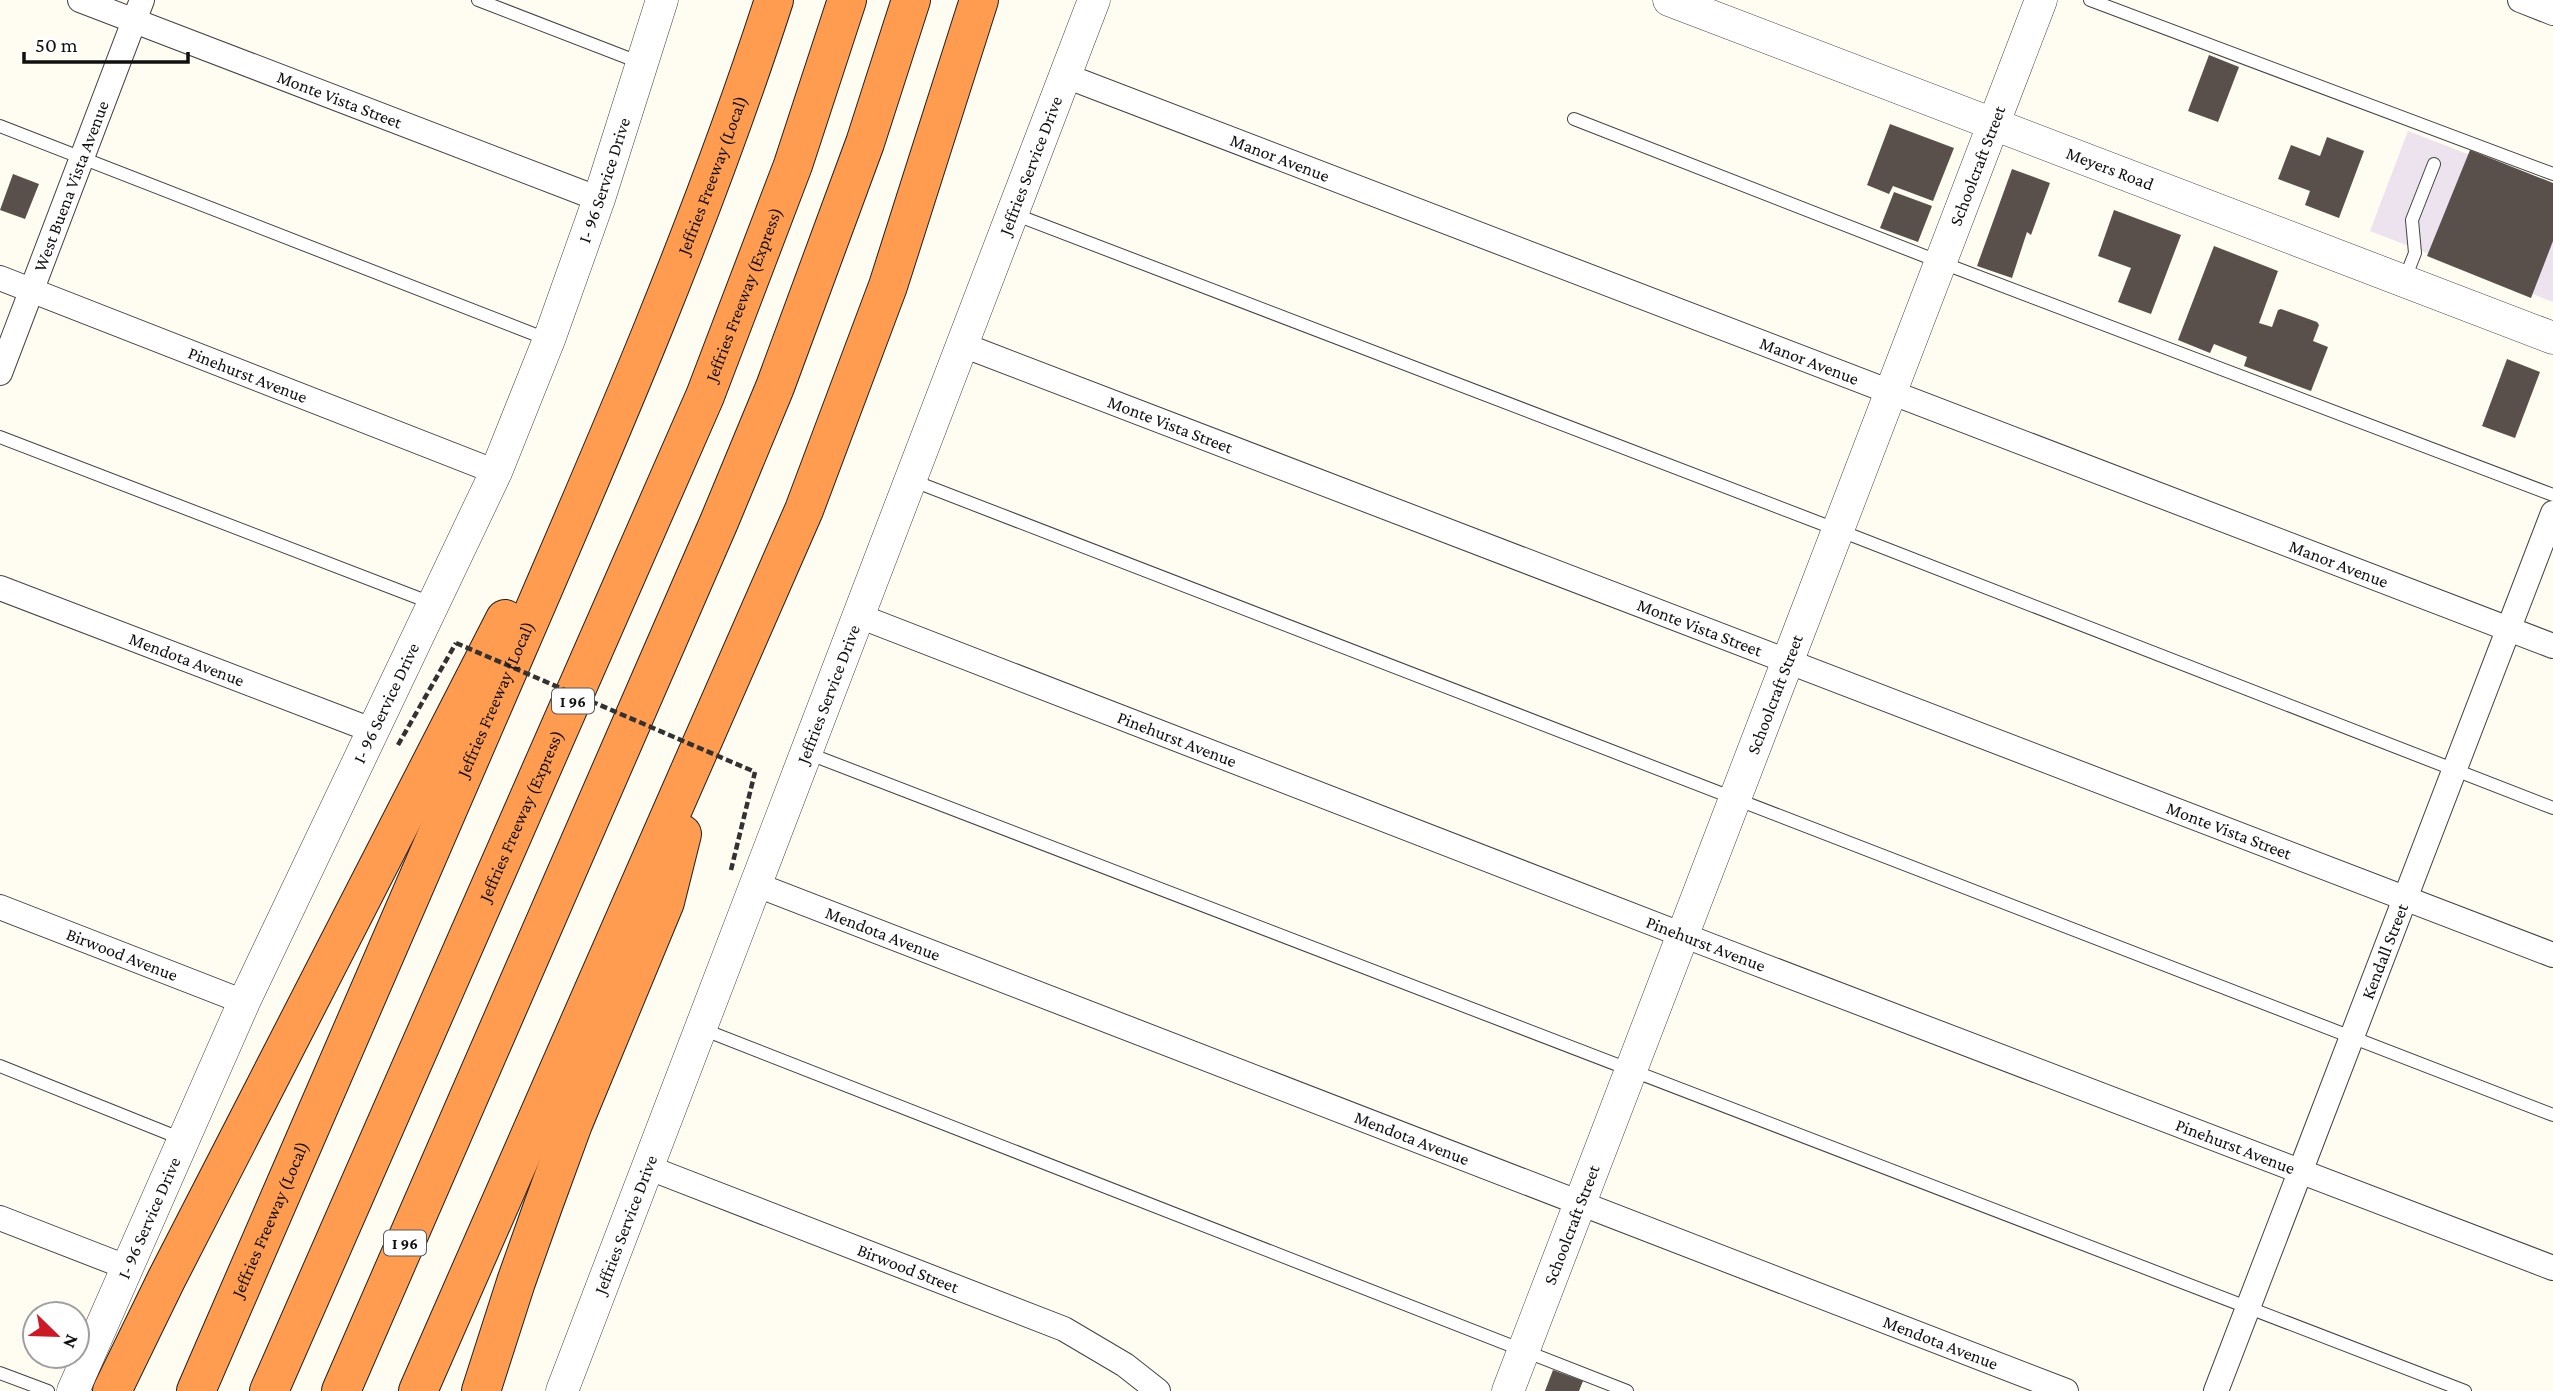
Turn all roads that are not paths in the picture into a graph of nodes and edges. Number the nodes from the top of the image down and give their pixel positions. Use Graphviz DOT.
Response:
graph roads {
  1 [pos="80,0"];
  2 [pos="478,0"];
  3 [pos="662,0"];
  4 [pos="774,0"];
  5 [pos="847,0"];
  6 [pos="911,0"];
  7 [pos="979,0"];
  8 [pos="1094,0"];
  9 [pos="1669,0"];
  10 [pos="2041,0"];
  11 [pos="2090,0"];
  12 [pos="2520,0"];
  13 [pos="138,11"];
  14 [pos="2553,13"];
  15 [pos="643,64"];
  16 [pos="1066,76"];
  17 [pos="1574,119"];
  18 [pos="1993,125"];
  19 [pos="0,126"];
  20 [pos="82,158"];
  21 [pos="2434,164"];
  22 [pos="2553,174"];
  23 [pos="599,199"];
  24 [pos="1014,214"];
  25 [pos="1941,262"];
  26 [pos="0,278"];
  27 [pos="2404,281"];
  28 [pos="32,291"];
  29 [pos="2553,338"];
  30 [pos="549,340"];
  31 [pos="963,345"];
  32 [pos="0,373"];
  33 [pos="1891,393"];
  34 [pos="0,437"];
  35 [pos="496,472"];
  36 [pos="911,480"];
  37 [pos="585,493"];
  38 [pos="2553,495"];
  39 [pos="2553,513"];
  40 [pos="1838,530"];
  41 [pos="0,588"];
  42 [pos="435,604"];
  43 [pos="859,615"];
  44 [pos="2509,629"];
  45 [pos="2553,646"];
  46 [pos="1787,662"];
  47 [pos="706,736"];
  48 [pos="385,740"];
  49 [pos="807,753"];
  50 [pos="2454,771"];
  51 [pos="1734,800"];
  52 [pos="2553,808"];
  53 [pos="743,879"];
  54 [pos="2405,898"];
  55 [pos="0,907"];
  56 [pos="1683,935"];
  57 [pos="2553,955"];
  58 [pos="244,1002"];
  59 [pos="701,1028"];
  60 [pos="2352,1037"];
  61 [pos="0,1066"];
  62 [pos="1631,1070"];
  63 [pos="2553,1115"];
  64 [pos="183,1140"];
  65 [pos="647,1167"];
  66 [pos="2300,1171"];
  67 [pos="1579,1205"];
  68 [pos="0,1218"];
  69 [pos="127,1266"];
  70 [pos="2553,1268"];
  71 [pos="2248,1307"];
  72 [pos="1523,1350"];
  73 [pos="0,1373"];
  74 [pos="48,1391"];
  75 [pos="73,1391"];
  76 [pos="112,1391"];
  77 [pos="196,1391"];
  78 [pos="269,1391"];
  79 [pos="341,1391"];
  80 [pos="418,1391"];
  81 [pos="481,1391"];
  82 [pos="562,1391"];
  83 [pos="1158,1391"];
  84 [pos="1508,1391"];
  85 [pos="1627,1391"];
  86 [pos="2066,1391"];
  87 [pos="2216,1391"];
  88 [pos="2465,1391"];
  1 -- 13 [label="street, Monte Vista Street"];
  2 -- 15 [label="lane"];
  3 -- 15 [label="street, I- 96 Service Drive"];
  4 -- 37 [label="highway, Jeffries Freeway (Local)"];
  5 -- 78 [label="highway, Jeffries Freeway (Express) / I 96"];
  6 -- 79 [label="highway, I 96"];
  7 -- 47 [label="highway"];
  8 -- 16 [label="street, Jeffries Service Drive"];
  9 -- 18 [label="street, Meyers Road"];
  10 -- 18 [label="street, Schoolcraft Street"];
  11 -- 22 [label="lane"];
  12 -- 14 [label="street"];
  13 -- 20 [label="street, West Buena Vista Avenue"];
  13 -- 23 [label="street, Monte Vista Street"];
  15 -- 23 [label="street, I- 96 Service Drive"];
  16 -- 24 [label="street, Jeffries Service Drive"];
  16 -- 33 [label="street, Manor Avenue"];
  17 -- 25 [label="lane"];
  18 -- 25 [label="street, Schoolcraft Street"];
  18 -- 27 [label="street, Meyers Road"];
  19 -- 20 [label="lane"];
  20 -- 28 [label="street, West Buena Vista Avenue"];
  20 -- 30 [label="lane"];
  21 -- 27 [label="lane"];
  23 -- 30 [label="street, I- 96 Service Drive"];
  24 -- 31 [label="street, Jeffries Service Drive"];
  24 -- 40 [label="lane"];
  25 -- 33 [label="street, Schoolcraft Street"];
  25 -- 38 [label="lane"];
  26 -- 28 [label="street, Pinehurst Avenue"];
  27 -- 29 [label="street, Meyers Road"];
  28 -- 32 [label="street, West Buena Vista Avenue"];
  28 -- 35 [label="street, Pinehurst Avenue"];
  30 -- 35 [label="street, I- 96 Service Drive"];
  31 -- 36 [label="street, Jeffries Service Drive"];
  31 -- 46 [label="street, Monte Vista Street"];
  33 -- 40 [label="street, Schoolcraft Street"];
  33 -- 44 [label="street, Manor Avenue"];
  34 -- 42 [label="lane"];
  35 -- 42 [label="street, I- 96 Service Drive"];
  36 -- 43 [label="street, Jeffries Service Drive"];
  36 -- 51 [label="lane"];
  37 -- 76 [label="highway"];
  37 -- 77 [label="highway, Jeffries Freeway (Local)"];
  39 -- 44 [label="street, Kendall Street"];
  40 -- 46 [label="street, Schoolcraft Street"];
  40 -- 50 [label="lane"];
  41 -- 48 [label="street, Mendota Avenue"];
  42 -- 48 [label="street, I- 96 Service Drive"];
  43 -- 49 [label="street, Jeffries Service Drive"];
  43 -- 56 [label="street, Pinehurst Avenue"];
  44 -- 45 [label="street, Manor Avenue"];
  44 -- 50 [label="street, Kendall Street"];
  46 -- 51 [label="street, Schoolcraft Street"];
  46 -- 54 [label="street, Monte Vista Street"];
  47 -- 80 [label="highway"];
  47 -- 81 [label="highway"];
  48 -- 58 [label="street, I- 96 Service Drive"];
  49 -- 53 [label="street, Jeffries Service Drive"];
  49 -- 62 [label="lane"];
  50 -- 52 [label="lane"];
  50 -- 54 [label="street, Kendall Street"];
  51 -- 56 [label="street, Schoolcraft Street"];
  51 -- 60 [label="lane"];
  53 -- 59 [label="street, Jeffries Service Drive"];
  53 -- 67 [label="street, Mendota Avenue"];
  54 -- 57 [label="street, Monte Vista Street"];
  54 -- 60 [label="street, Kendall Street"];
  55 -- 58 [label="street, Birwood Avenue"];
  56 -- 62 [label="street, Schoolcraft Street"];
  56 -- 66 [label="street, Pinehurst Avenue"];
  58 -- 64 [label="street, I- 96 Service Drive"];
  59 -- 65 [label="street, Jeffries Service Drive"];
  59 -- 72 [label="lane"];
  60 -- 63 [label="lane"];
  60 -- 66 [label="street, Kendall Street"];
  61 -- 64 [label="lane"];
  62 -- 67 [label="street, Schoolcraft Street"];
  62 -- 71 [label="lane"];
  64 -- 69 [label="street, I- 96 Service Drive"];
  65 -- 82 [label="street, Jeffries Service Drive"];
  65 -- 83 [label="street, Birwood Street"];
  66 -- 70 [label="street, Pinehurst Avenue"];
  66 -- 71 [label="street, Kendall Street"];
  67 -- 72 [label="street, Schoolcraft Street"];
  67 -- 86 [label="street, Mendota Avenue"];
  68 -- 69 [label="street"];
  69 -- 75 [label="street, I- 96 Service Drive"];
  71 -- 87 [label="street, Kendall Street"];
  71 -- 88 [label="lane"];
  72 -- 84 [label="street, Schoolcraft Street"];
  72 -- 85 [label="lane"];
  73 -- 74 [label="lane"];
}
